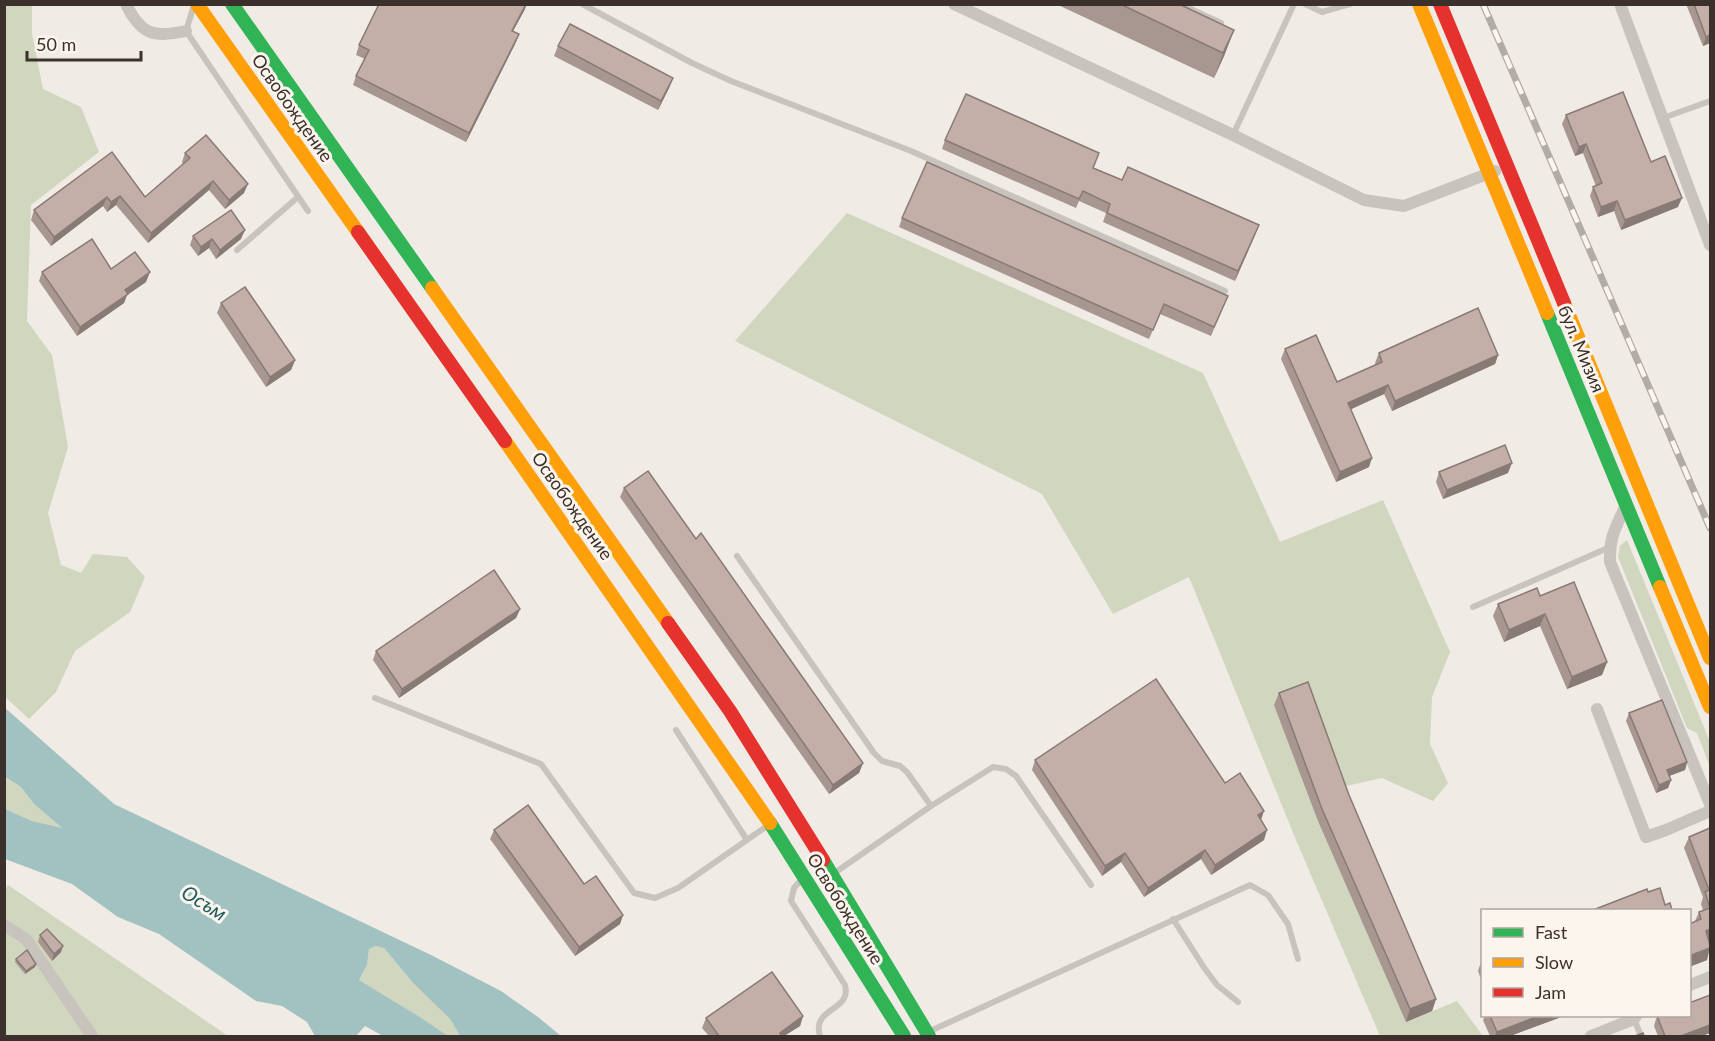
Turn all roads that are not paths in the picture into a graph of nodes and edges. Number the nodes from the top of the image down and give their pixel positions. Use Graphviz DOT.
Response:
graph roads {
  1 [pos="126,4"];
  2 [pos="196,4"];
  3 [pos="232,4"];
  4 [pos="582,4"];
  5 [pos="954,4"];
  6 [pos="1180,4"];
  7 [pos="1294,4"];
  8 [pos="1305,4"];
  9 [pos="1350,4"];
  10 [pos="1419,4"];
  11 [pos="1440,4"];
  12 [pos="1620,4"];
  13 [pos="1221,23"];
  14 [pos="186,31"];
  15 [pos="1710,100"];
  16 [pos="1662,119"];
  17 [pos="1233,135"];
  18 [pos="1507,166"];
  19 [pos="1489,173"];
  20 [pos="298,197"];
  21 [pos="308,211"];
  22 [pos="1710,245"];
  23 [pos="237,250"];
  24 [pos="1225,291"];
  25 [pos="1626,505"];
  26 [pos="1610,547"];
  27 [pos="737,556"];
  28 [pos="1473,607"];
  29 [pos="1710,658"];
  30 [pos="375,698"];
  31 [pos="1710,707"];
  32 [pos="1597,709"];
  33 [pos="676,730"];
  34 [pos="1710,804"];
  35 [pos="931,806"];
  36 [pos="1710,811"];
  37 [pos="771,824"];
  38 [pos="747,840"];
  39 [pos="832,874"];
  40 [pos="804,877"];
  41 [pos="1091,885"];
  42 [pos="1173,919"];
  43 [pos="4,925"];
  44 [pos="1298,959"];
  45 [pos="1710,977"];
  46 [pos="1691,984"];
  47 [pos="1238,1002"];
  48 [pos="1635,1017"];
  49 [pos="928,1034"];
  50 [pos="92,1036"];
  51 [pos="820,1036"];
  52 [pos="904,1036"];
  53 [pos="1591,1036"];
  54 [pos="1641,1036"];
  1 -- 14 [label="street"];
  2 -- 14 [label="lane"];
  2 -- 37 [label="street, Освобождение"];
  3 -- 39 [label="street, Освобождение"];
  4 -- 24 [label="lane"];
  5 -- 17 [label="street"];
  6 -- 13 [label="lane"];
  7 -- 17 [label="lane"];
  8 -- 9 [label="lane"];
  10 -- 19 [label="street, бул. Мизия"];
  11 -- 18 [label="street, бул. Мизия"];
  12 -- 16 [label="street"];
  14 -- 20 [label="lane"];
  15 -- 16 [label="lane"];
  16 -- 22 [label="street"];
  17 -- 19 [label="street"];
  18 -- 19 [label="street"];
  18 -- 29 [label="street, бул. Мизия"];
  19 -- 25 [label="street, бул. Мизия"];
  20 -- 21 [label="lane"];
  20 -- 23 [label="lane"];
  25 -- 26 [label="street"];
  25 -- 31 [label="street, бул. Мизия"];
  26 -- 28 [label="lane"];
  26 -- 34 [label="street"];
  27 -- 35 [label="lane"];
  30 -- 38 [label="lane"];
  32 -- 36 [label="street"];
  33 -- 38 [label="lane"];
  35 -- 39 [label="lane"];
  35 -- 41 [label="lane"];
  37 -- 38 [label="lane"];
  37 -- 40 [label="street, Освобождение"];
  39 -- 49 [label="street, Освобождение"];
  40 -- 51 [label="lane"];
  40 -- 52 [label="street, Освобождение"];
  42 -- 44 [label="lane"];
  42 -- 47 [label="lane"];
  42 -- 49 [label="lane"];
  43 -- 50 [label="street"];
  45 -- 46 [label="street"];
  48 -- 53 [label="street"];
  48 -- 54 [label="lane"];
}
